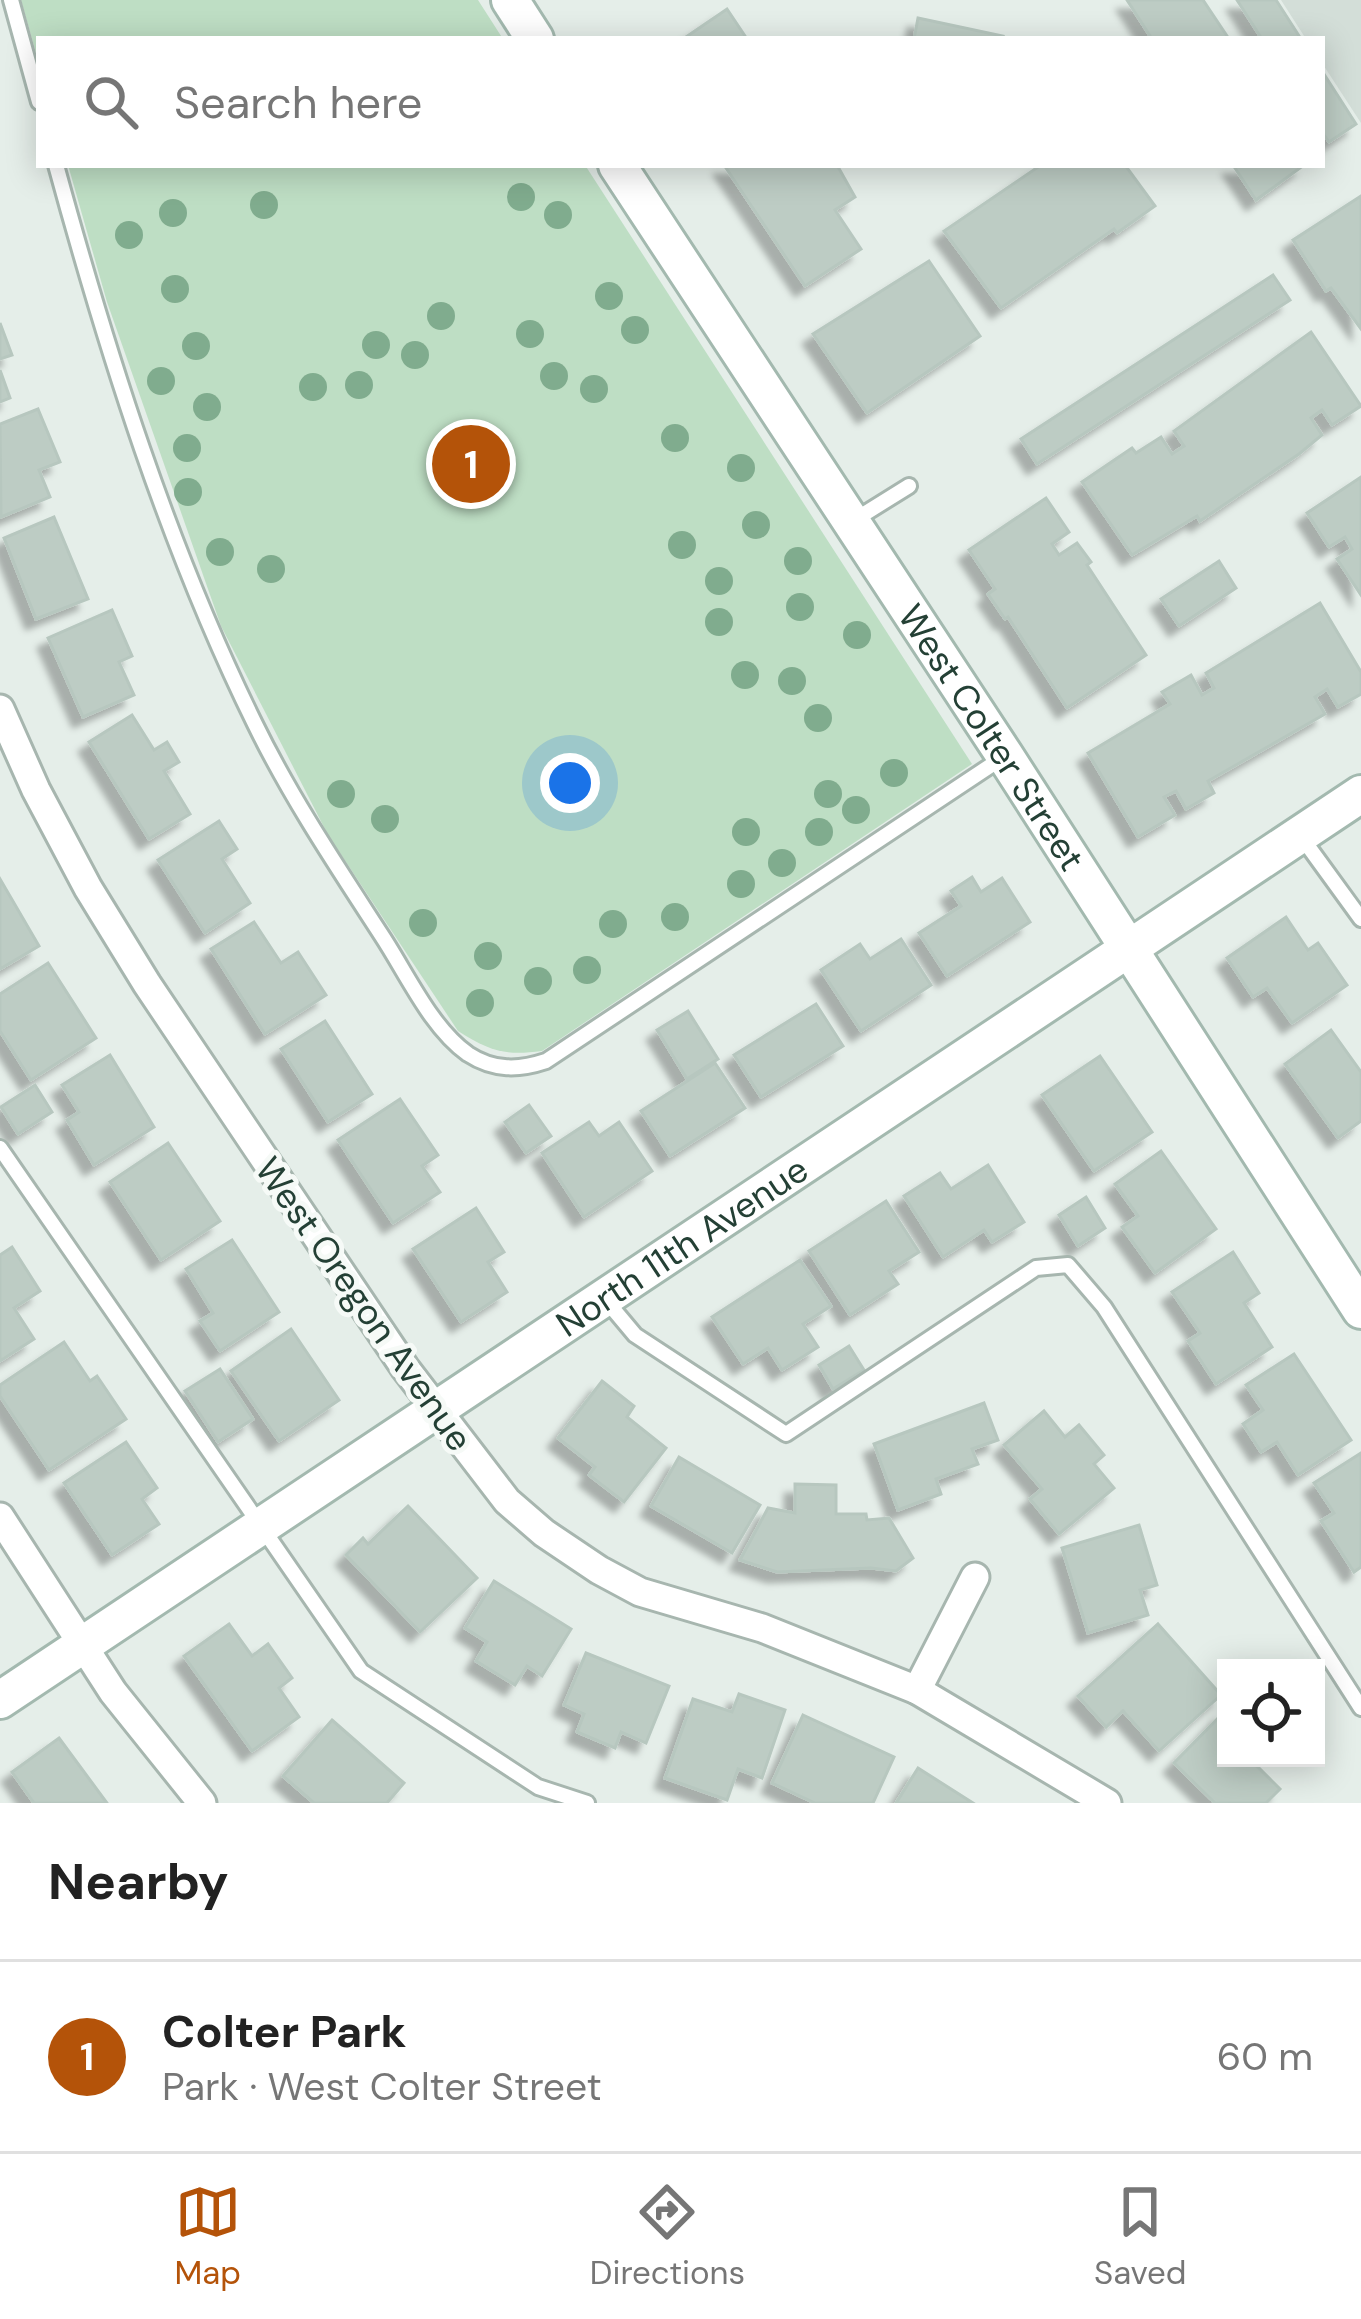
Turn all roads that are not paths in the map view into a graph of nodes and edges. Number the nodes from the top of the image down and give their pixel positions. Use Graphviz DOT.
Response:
graph roads {
  1 [pos="11,0"];
  2 [pos="510,0"];
  3 [pos="533,36"];
  4 [pos="36,91"];
  5 [pos="57,168"];
  6 [pos="619,168"];
  7 [pos="909,486"];
  8 [pos="851,522"];
  9 [pos="0,709"];
  10 [pos="1005,756"];
  11 [pos="1361,794"];
  12 [pos="1300,835"];
  13 [pos="1361,919"];
  14 [pos="1127,948"];
  15 [pos="0,1148"];
  16 [pos="604,1298"];
  17 [pos="1361,1310"];
  18 [pos="435,1410"];
  19 [pos="0,1517"];
  20 [pos="259,1528"];
  21 [pos="975,1577"];
  22 [pos="84,1645"];
  23 [pos="917,1690"];
  24 [pos="0,1700"];
  25 [pos="1361,1708"];
  26 [pos="202,1803"];
  27 [pos="587,1803"];
  28 [pos="1107,1803"];
  1 -- 4 [label="lane"];
  2 -- 3 [label="street"];
  5 -- 10 [label="lane"];
  6 -- 8 [label="street, West Colter Street"];
  7 -- 8 [label="lane"];
  8 -- 10 [label="street, West Colter Street"];
  9 -- 18 [label="street, West Oregon Avenue"];
  10 -- 14 [label="street, West Colter Street"];
  11 -- 12 [label="street, North 11th Avenue"];
  12 -- 13 [label="lane"];
  12 -- 14 [label="street, North 11th Avenue"];
  14 -- 16 [label="street, North 11th Avenue"];
  14 -- 17 [label="street, West Colter Street"];
  15 -- 20 [label="lane"];
  16 -- 18 [label="street, North 11th Avenue"];
  16 -- 25 [label="lane"];
  18 -- 20 [label="street, North 11th Avenue"];
  18 -- 23 [label="street, West Oregon Avenue"];
  19 -- 22 [label="street"];
  20 -- 22 [label="street, North 11th Avenue"];
  20 -- 27 [label="lane"];
  21 -- 23 [label="street"];
  22 -- 24 [label="street, North 11th Avenue"];
  22 -- 26 [label="street"];
  23 -- 28 [label="street, West Oregon Avenue"];
}
